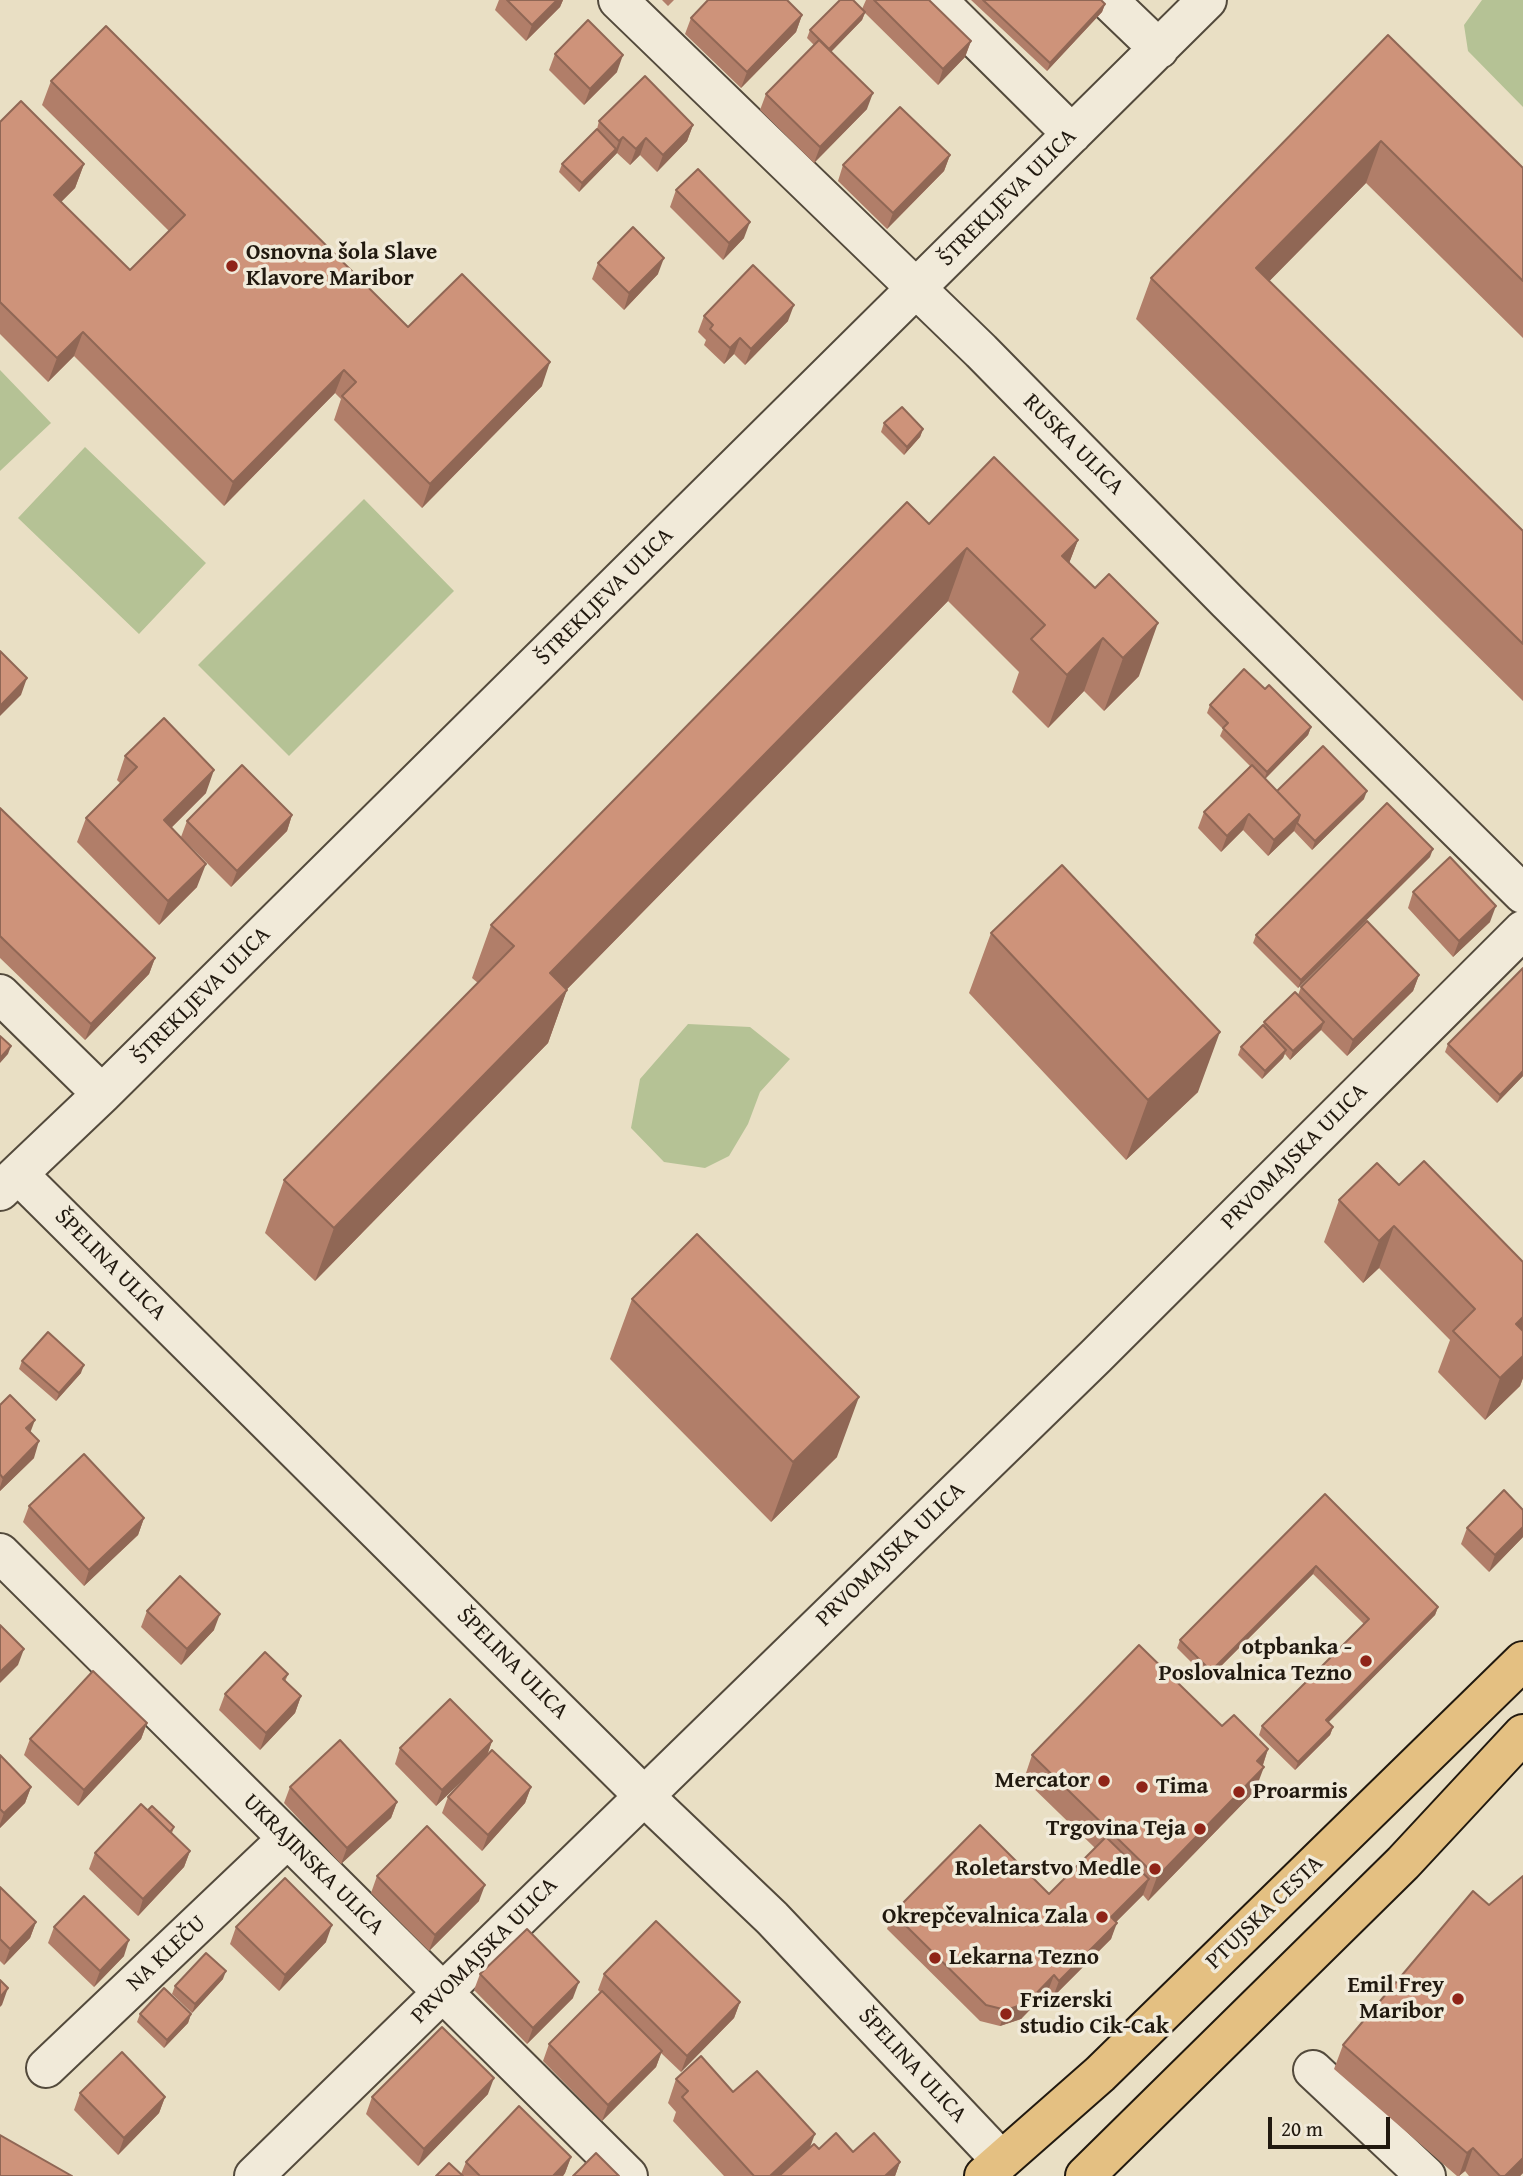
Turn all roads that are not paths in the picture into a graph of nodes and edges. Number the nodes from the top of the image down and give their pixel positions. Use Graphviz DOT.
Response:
graph roads {
  1 [pos="618,0"];
  2 [pos="937,0"];
  3 [pos="1108,0"];
  4 [pos="1207,0"];
  5 [pos="1159,49"];
  6 [pos="1072,134"];
  7 [pos="916,288"];
  8 [pos="1523,894"];
  9 [pos="1523,930"];
  10 [pos="0,995"];
  11 [pos="102,1094"];
  12 [pos="9,1182"];
  13 [pos="0,1553"];
  14 [pos="1523,1661"];
  15 [pos="1523,1734"];
  16 [pos="644,1796"];
  17 [pos="288,1839"];
  18 [pos="443,1993"];
  19 [pos="46,2068"];
  20 [pos="1312,2070"];
  21 [pos="1001,2171"];
  22 [pos="254,2176"];
  23 [pos="628,2176"];
  24 [pos="1085,2176"];
  25 [pos="1426,2176"];
  1 -- 7 [label="street, RUSKA ULICA"];
  2 -- 6 [label="street"];
  3 -- 5 [label="street"];
  4 -- 5 [label="street, ŠTREKLJEVA ULICA"];
  5 -- 6 [label="street, ŠTREKLJEVA ULICA"];
  6 -- 7 [label="street, ŠTREKLJEVA ULICA"];
  7 -- 8 [label="street, RUSKA ULICA"];
  7 -- 11 [label="street, ŠTREKLJEVA ULICA"];
  9 -- 16 [label="street, PRVOMAJSKA ULICA"];
  10 -- 11 [label="street"];
  11 -- 12 [label="street, ŠTREKLJEVA ULICA"];
  12 -- 16 [label="street, ŠPELINA ULICA"];
  13 -- 17 [label="street, UKRAJINSKA ULICA"];
  14 -- 21 [label="main road, PTUJSKA CESTA"];
  15 -- 24 [label="main road"];
  16 -- 18 [label="street, PRVOMAJSKA ULICA"];
  16 -- 21 [label="street, ŠPELINA ULICA"];
  17 -- 18 [label="street, UKRAJINSKA ULICA"];
  17 -- 19 [label="street, NA KLEČU"];
  18 -- 22 [label="street, PRVOMAJSKA ULICA"];
  18 -- 23 [label="street, UKRAJINSKA ULICA"];
  20 -- 25 [label="street"];
}
